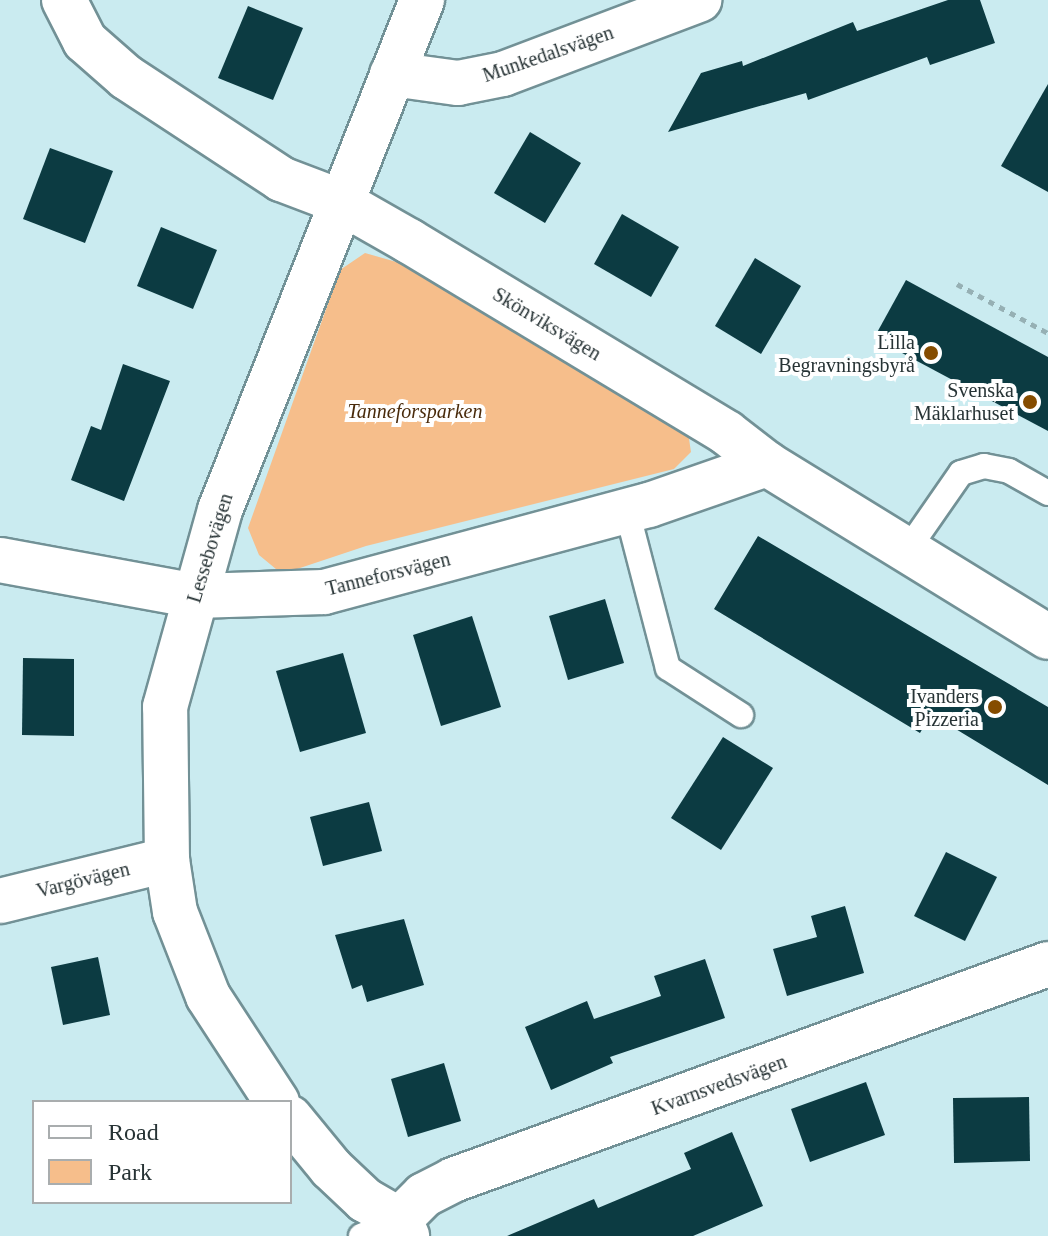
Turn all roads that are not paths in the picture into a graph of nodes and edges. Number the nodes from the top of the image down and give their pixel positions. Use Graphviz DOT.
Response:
graph roads {
  1 [pos="64,0"];
  2 [pos="422,0"];
  3 [pos="699,0"];
  4 [pos="392,74"];
  5 [pos="339,201"];
  6 [pos="767,464"];
  7 [pos="1048,493"];
  8 [pos="627,511"];
  9 [pos="906,552"];
  10 [pos="0,560"];
  11 [pos="196,596"];
  12 [pos="1048,637"];
  13 [pos="741,715"];
  14 [pos="167,860"];
  15 [pos="0,901"];
  16 [pos="1048,964"];
  17 [pos="276,1100"];
  18 [pos="292,1120"];
  19 [pos="389,1231"];
  1 -- 5 [label="street, Skönviksvägen"];
  2 -- 4 [label="street, Lessebovägen"];
  3 -- 4 [label="street, Munkedalsvägen"];
  4 -- 5 [label="street, Lessebovägen"];
  5 -- 6 [label="street, Skönviksvägen"];
  5 -- 11 [label="street, Lessebovägen"];
  6 -- 8 [label="street, Tanneforsvägen"];
  6 -- 9 [label="street, Skönviksvägen"];
  7 -- 9 [label="lane"];
  8 -- 11 [label="street, Tanneforsvägen"];
  8 -- 13 [label="lane"];
  9 -- 12 [label="street, Skönviksvägen"];
  10 -- 11 [label="street, Tanneforsvägen"];
  11 -- 14 [label="street, Lessebovägen"];
  14 -- 15 [label="street, Vargövägen"];
  14 -- 17 [label="street, Lessebovägen"];
  16 -- 19 [label="street, Kvarnsvedsvägen"];
  18 -- 19 [label="street"];
}
